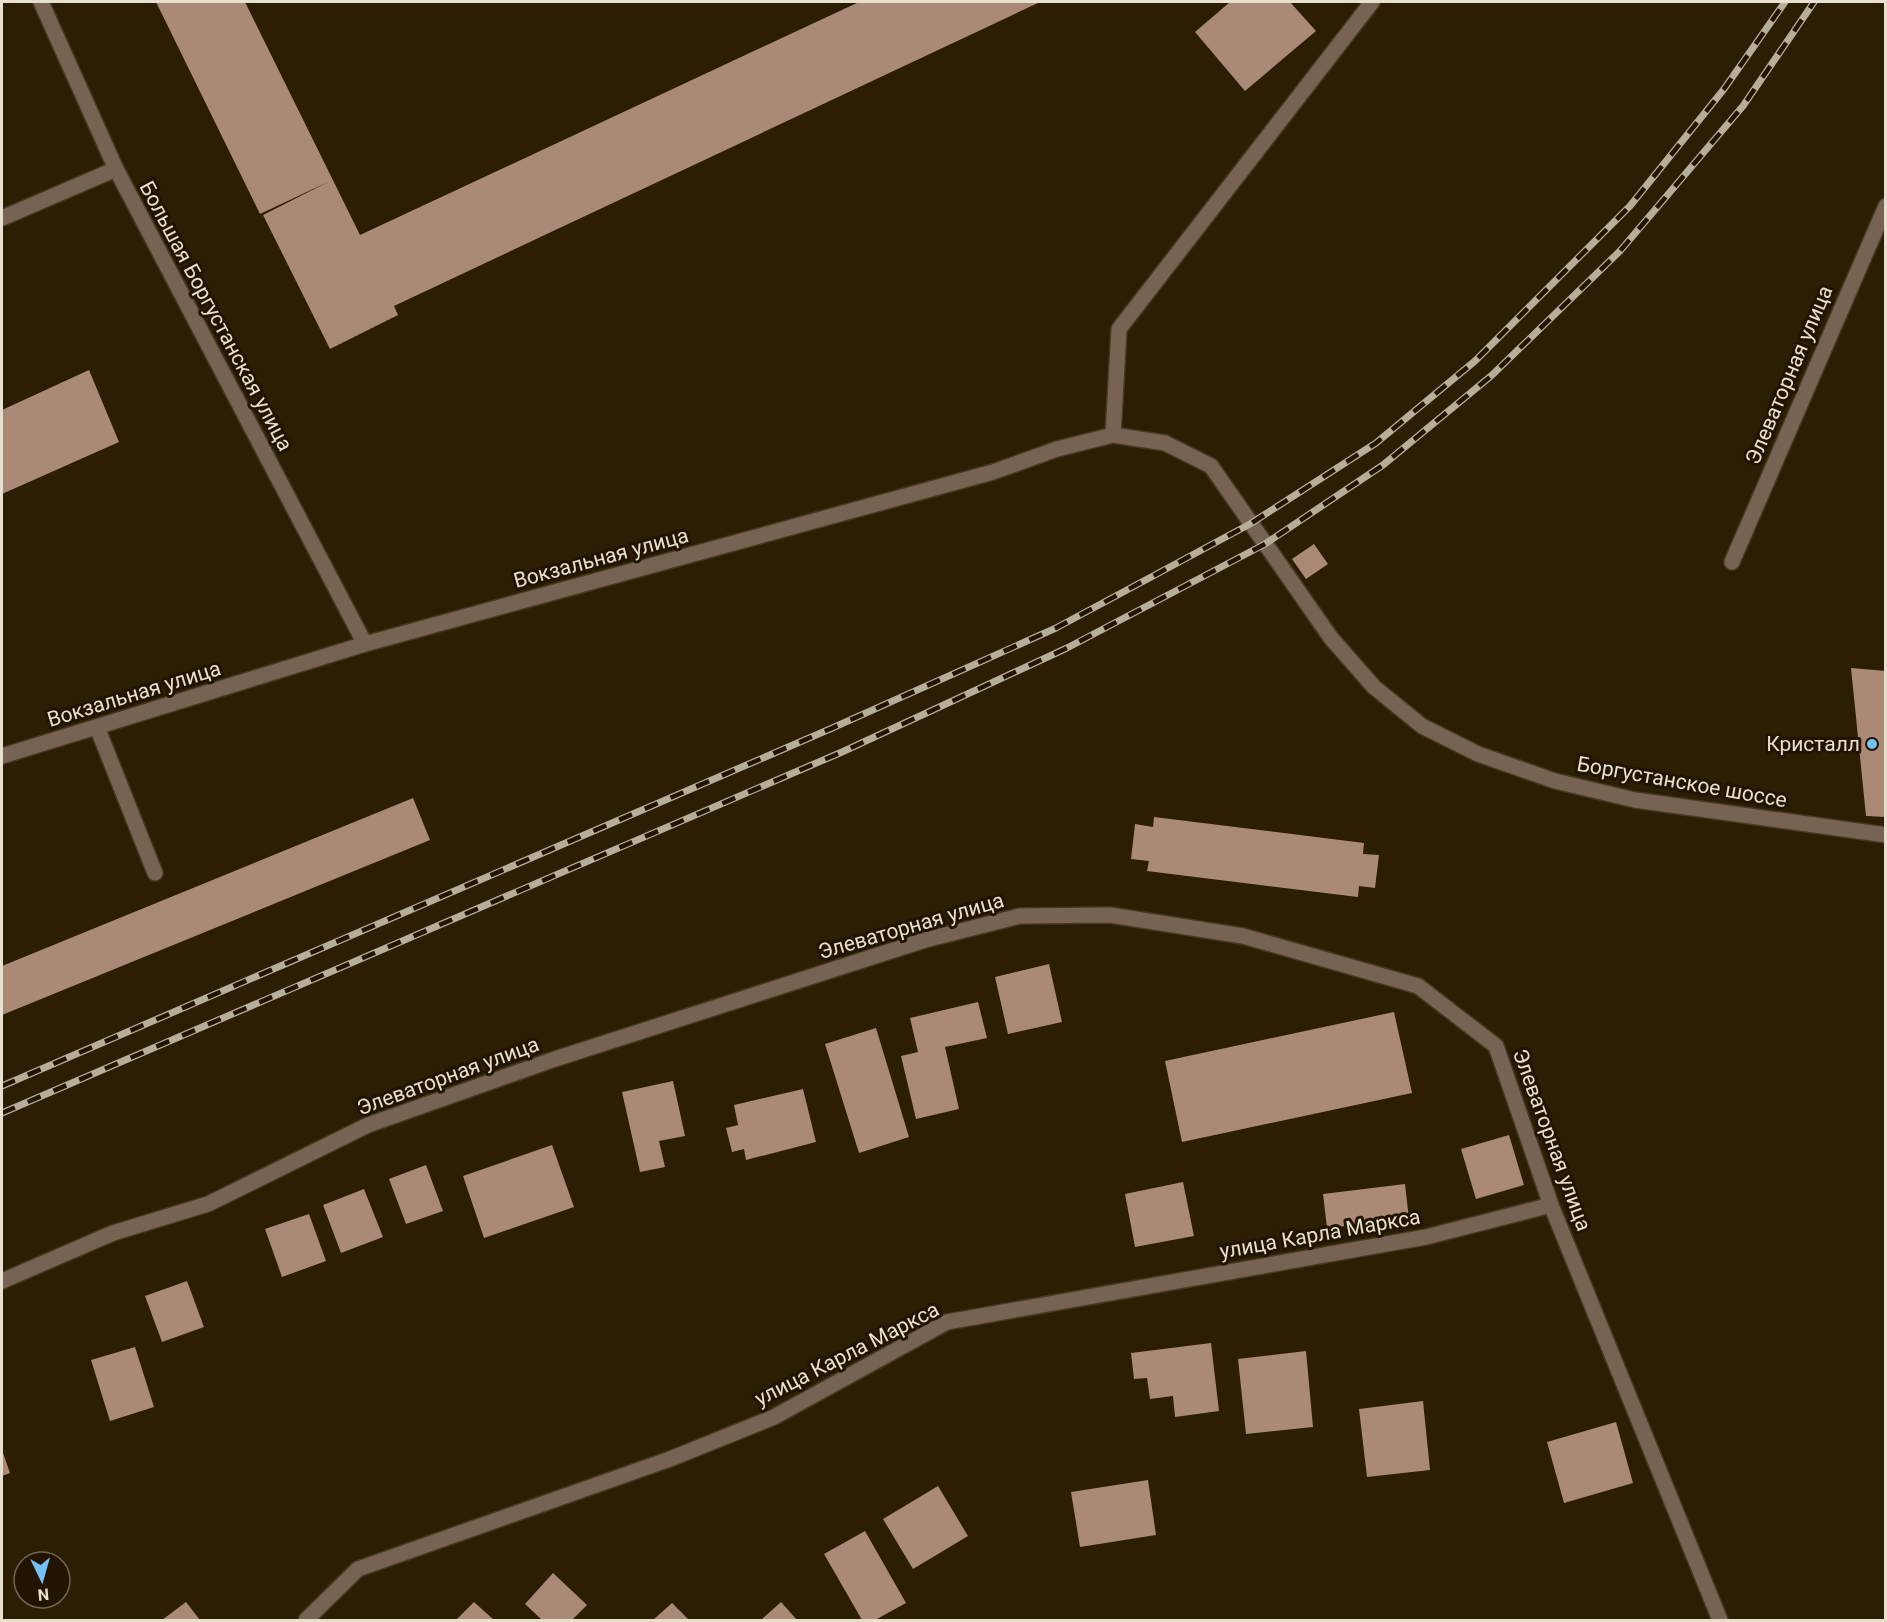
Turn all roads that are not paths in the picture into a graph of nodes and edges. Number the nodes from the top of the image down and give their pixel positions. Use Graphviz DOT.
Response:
graph roads {
  1 [pos="41,2"];
  2 [pos="1372,2"];
  3 [pos="116,168"];
  4 [pos="1886,206"];
  5 [pos="2,218"];
  6 [pos="1113,435"];
  7 [pos="1211,466"];
  8 [pos="1732,562"];
  9 [pos="365,644"];
  10 [pos="97,727"];
  11 [pos="2,756"];
  12 [pos="1886,835"];
  13 [pos="154,873"];
  14 [pos="1551,1205"];
  15 [pos="2,1281"];
  16 [pos="306,1620"];
  17 [pos="1720,1620"];
  1 -- 3 [label="street, Большая Боргустанская улица"];
  2 -- 6 [label="street"];
  3 -- 5 [label="street"];
  3 -- 9 [label="street, Большая Боргустанская улица"];
  4 -- 8 [label="street, Элеваторная улица"];
  6 -- 7 [label="street, Вокзальная улица"];
  6 -- 9 [label="street, Вокзальная улица"];
  7 -- 12 [label="street, Боргустанское шоссе"];
  9 -- 10 [label="street, Вокзальная улица"];
  10 -- 11 [label="street, Вокзальная улица"];
  10 -- 13 [label="street"];
  14 -- 15 [label="street, Элеваторная улица"];
  14 -- 16 [label="street, улица Карла Маркса"];
  14 -- 17 [label="street, Элеваторная улица"];
}
